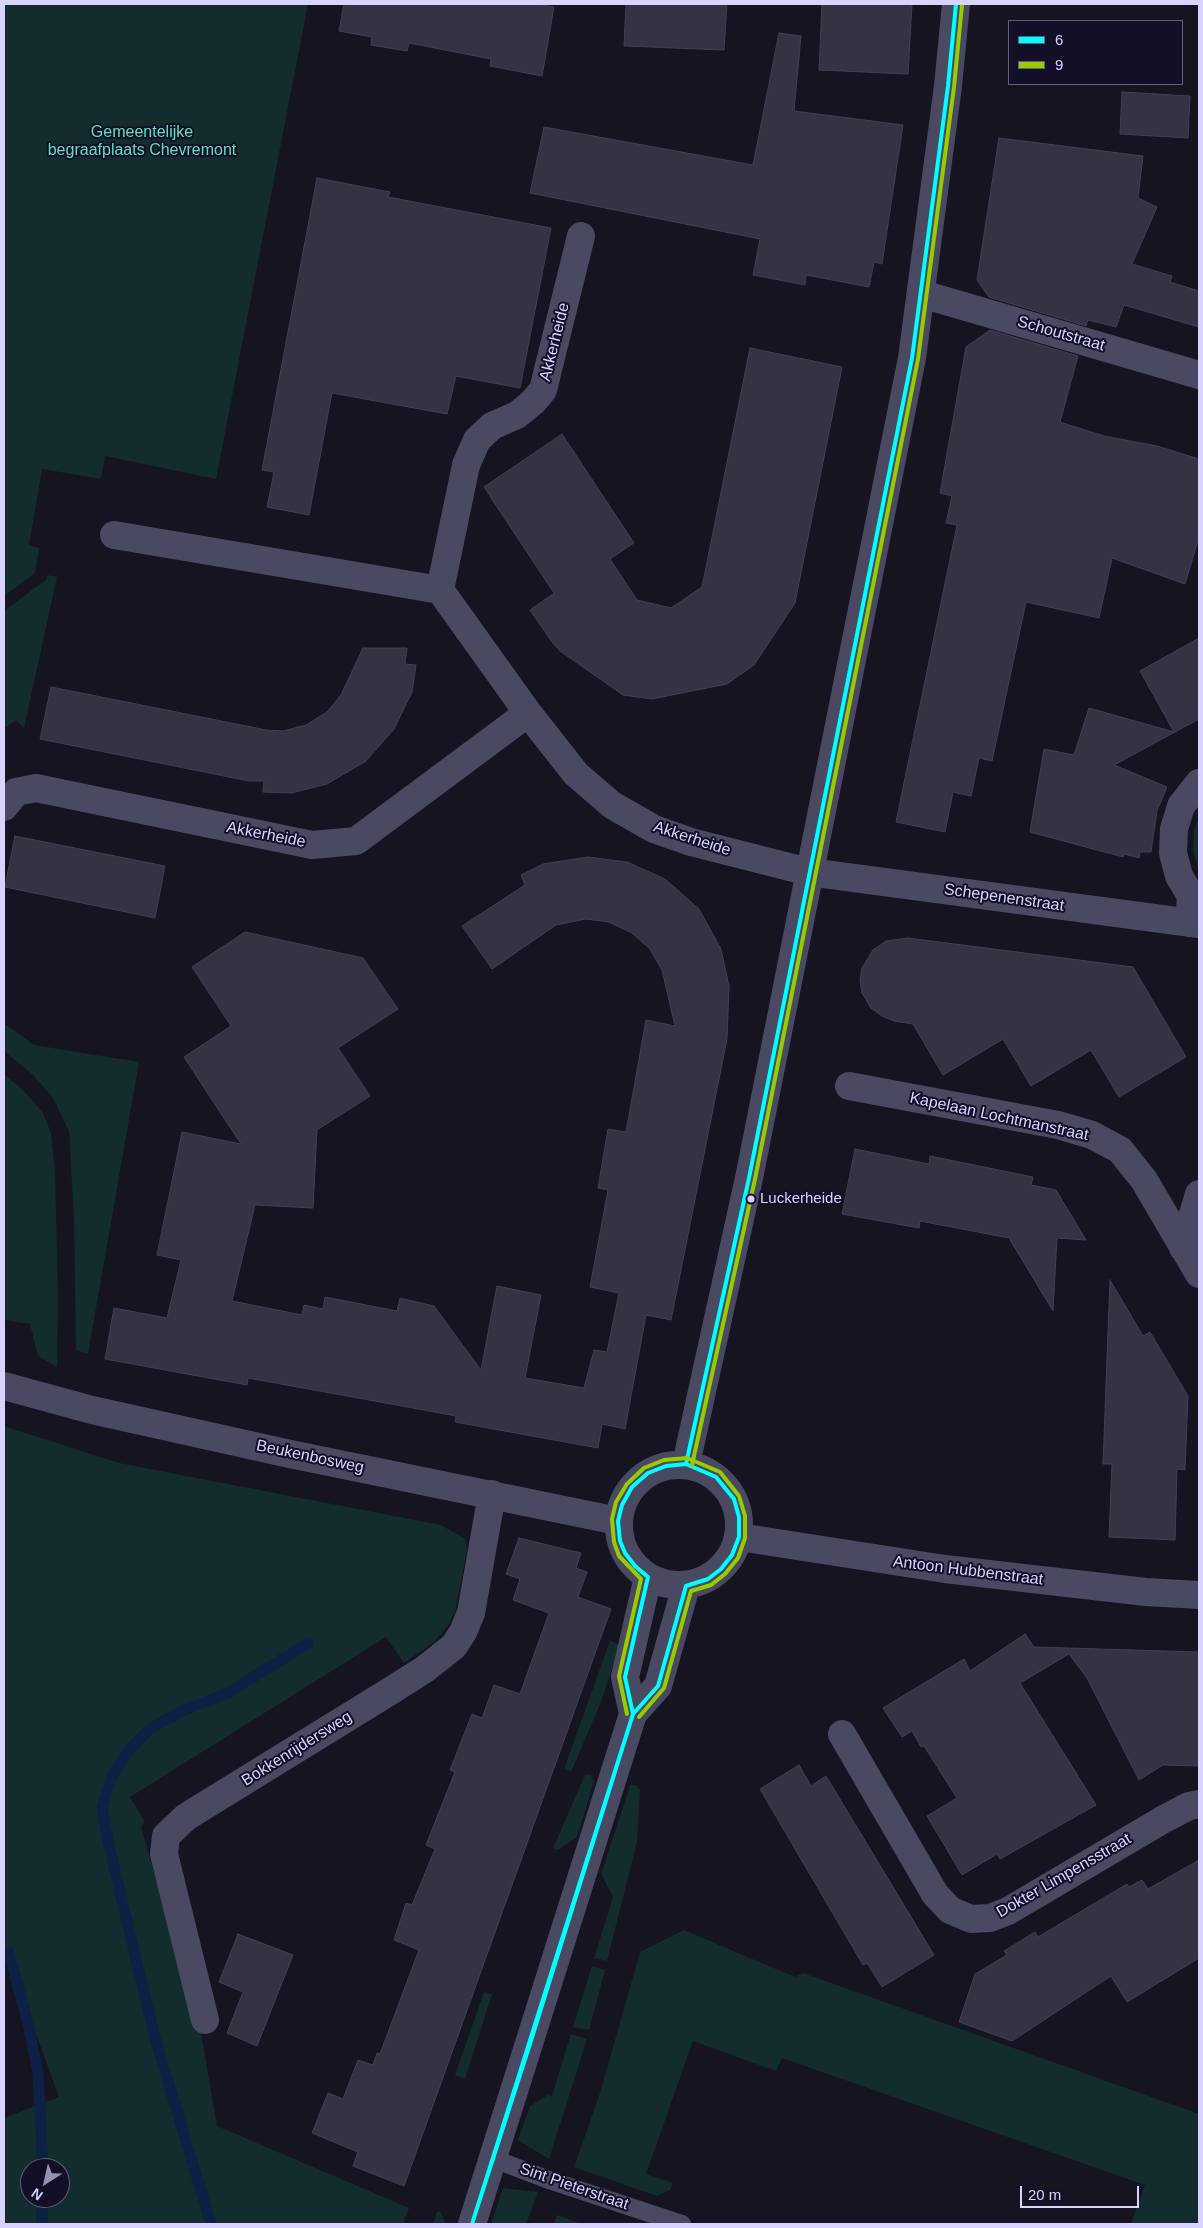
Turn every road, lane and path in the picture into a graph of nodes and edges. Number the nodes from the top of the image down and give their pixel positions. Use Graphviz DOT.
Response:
graph roads {
  1 [pos="956,4"];
  2 [pos="581,236"];
  3 [pos="922,294"];
  4 [pos="1199,375"];
  5 [pos="114,534"];
  6 [pos="440,590"];
  7 [pos="528,713"];
  8 [pos="1199,783"];
  9 [pos="4,806"];
  10 [pos="809,872"];
  11 [pos="1194,924"];
  12 [pos="849,1086"];
  13 [pos="1199,1194"];
  14 [pos="1183,1248"];
  15 [pos="1199,1274"];
  16 [pos="4,1386"];
  17 [pos="686,1464"];
  18 [pos="492,1494"];
  19 [pos="618,1521"];
  20 [pos="739,1537"];
  21 [pos="648,1578"];
  22 [pos="686,1586"];
  23 [pos="1199,1595"];
  24 [pos="632,1714"];
  25 [pos="842,1734"];
  26 [pos="1199,1804"];
  27 [pos="205,2020"];
  28 [pos="494,2159"];
  29 [pos="472,2224"];
  30 [pos="682,2224"];
  1 -- 3 [label="street"];
  2 -- 6 [label="street, Akkerheide"];
  3 -- 4 [label="street, Schoutstraat"];
  3 -- 10 [label="street"];
  5 -- 6 [label="street"];
  6 -- 7 [label="street, Akkerheide"];
  7 -- 9 [label="street, Akkerheide"];
  7 -- 10 [label="street, Akkerheide"];
  8 -- 11 [label="street"];
  10 -- 11 [label="street, Schepenenstraat"];
  10 -- 17 [label="street"];
  12 -- 14 [label="street, Kapelaan Lochtmanstraat"];
  13 -- 14 [label="street"];
  14 -- 15 [label="street, Kapelaan Lochtmanstraat"];
  16 -- 18 [label="street, Beukenbosweg"];
  17 -- 19 [label="street"];
  17 -- 20 [label="street"];
  18 -- 19 [label="street, Beukenbosweg"];
  18 -- 27 [label="street, Bokkenrijdersweg"];
  19 -- 21 [label="street"];
  20 -- 22 [label="street"];
  20 -- 23 [label="street, Antoon Hubbenstraat"];
  21 -- 22 [label="street"];
  21 -- 24 [label="street"];
  22 -- 24 [label="street"];
  24 -- 28 [label="street"];
  25 -- 26 [label="street, Dokter Limpensstraat"];
  28 -- 29 [label="street"];
  28 -- 30 [label="lane, Sint Pieterstraat"];
}
